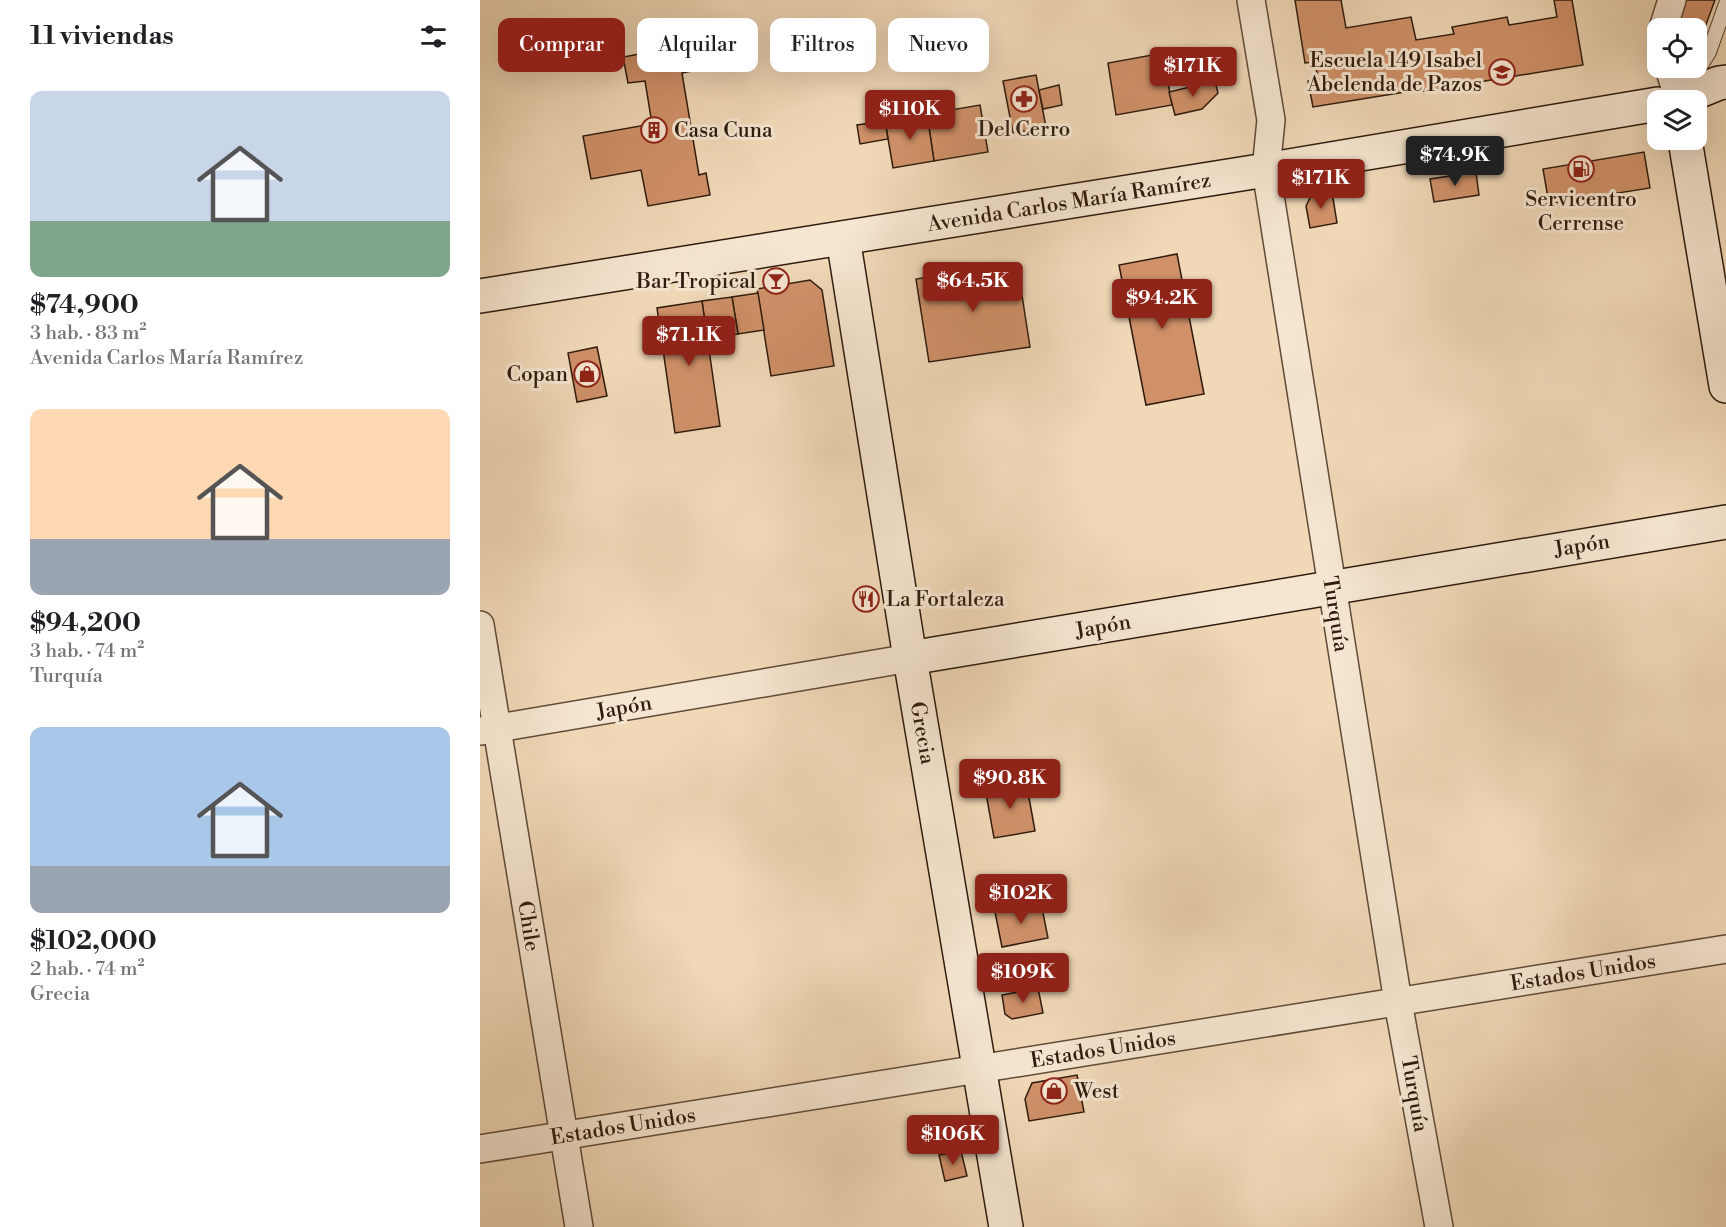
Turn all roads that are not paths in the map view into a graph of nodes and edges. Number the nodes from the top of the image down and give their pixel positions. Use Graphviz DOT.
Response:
graph roads {
  1 [pos="1251,0"];
  2 [pos="1672,0"];
  3 [pos="1726,4"];
  4 [pos="1666,18"];
  5 [pos="1726,82"];
  6 [pos="1684,90"];
  7 [pos="1704,90"];
  8 [pos="1647,106"];
  9 [pos="1687,150"];
  10 [pos="1266,170"];
  11 [pos="843,238"];
  12 [pos="480,296"];
  13 [pos="1726,386"];
  14 [pos="1726,522"];
  15 [pos="1331,587"];
  16 [pos="480,625"];
  17 [pos="910,658"];
  18 [pos="488,730"];
  19 [pos="1726,949"];
  20 [pos="1398,1002"];
  21 [pos="980,1069"];
  22 [pos="564,1135"];
  23 [pos="480,1149"];
  24 [pos="579,1227"];
  25 [pos="1006,1227"];
  26 [pos="1439,1227"];
  1 -- 10 [label="street, Turquía"];
  2 -- 4 [label="street"];
  3 -- 6 [label="lane"];
  5 -- 7 [label="street"];
  8 -- 10 [label="street, Avenida Carlos María Ramírez"];
  9 -- 13 [label="street"];
  10 -- 11 [label="street, Avenida Carlos María Ramírez"];
  10 -- 15 [label="street, Turquía"];
  11 -- 12 [label="street, Avenida Carlos María Ramírez"];
  11 -- 17 [label="street, Grecia"];
  14 -- 15 [label="street, Japón"];
  15 -- 17 [label="street, Japón"];
  15 -- 20 [label="street, Turquía"];
  16 -- 18 [label="street, Chile"];
  17 -- 18 [label="street, Japón"];
  17 -- 21 [label="street, Grecia"];
  18 -- 22 [label="street, Chile"];
  19 -- 20 [label="street, Estados Unidos"];
  20 -- 21 [label="street, Estados Unidos"];
  20 -- 26 [label="street, Turquía"];
  21 -- 22 [label="street, Estados Unidos"];
  21 -- 25 [label="street, Grecia"];
  22 -- 23 [label="street, Estados Unidos"];
  22 -- 24 [label="street, Chile"];
}
